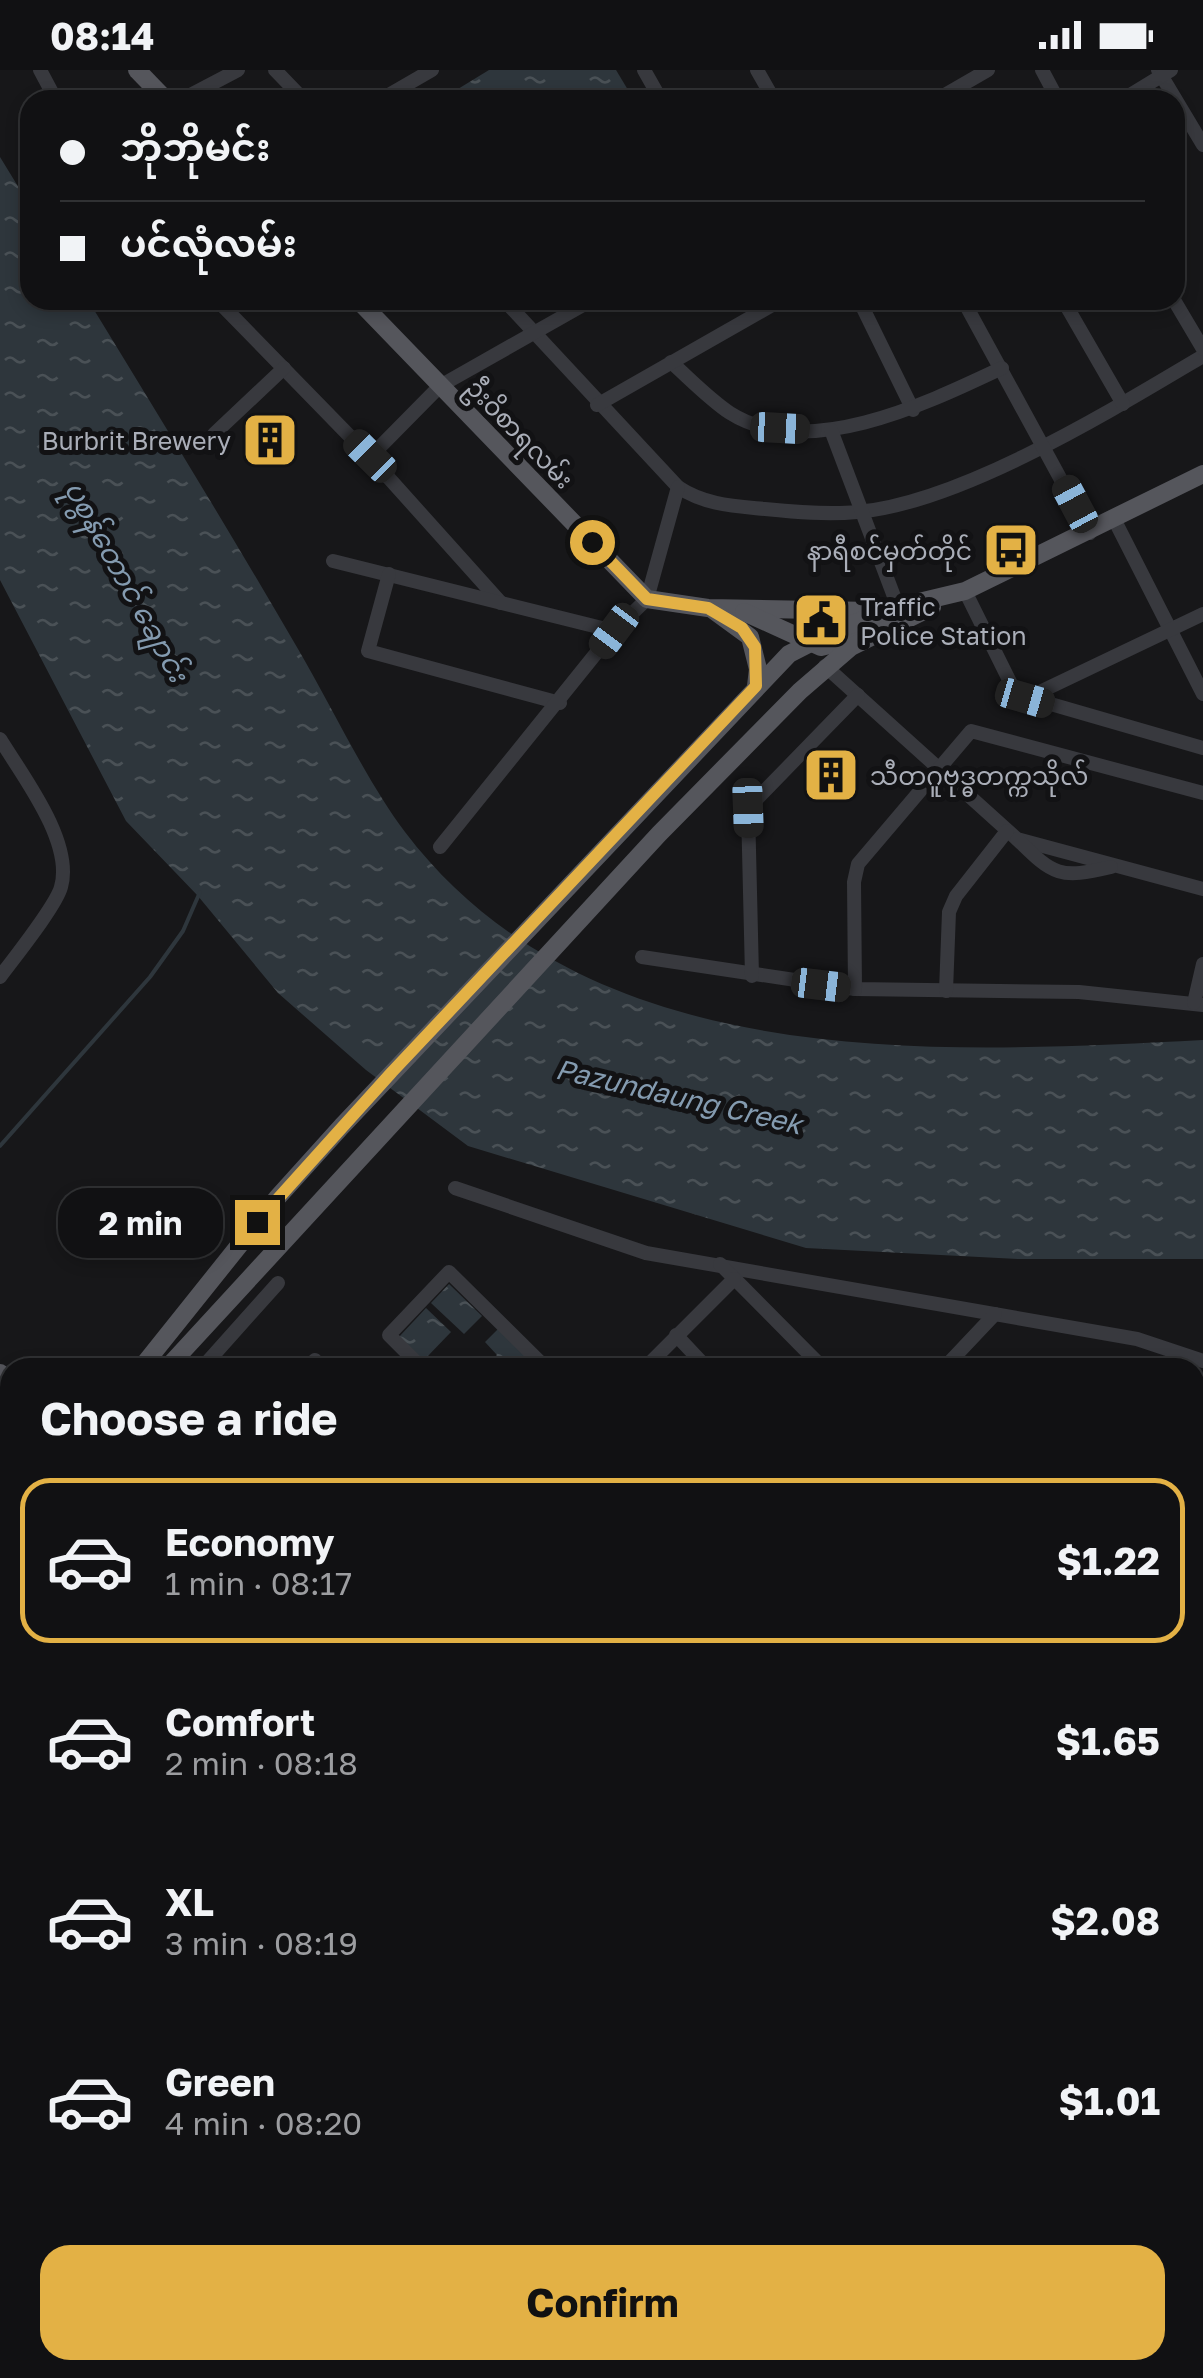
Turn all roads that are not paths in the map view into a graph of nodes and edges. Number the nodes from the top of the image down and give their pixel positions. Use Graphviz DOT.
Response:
graph roads {
  1 [pos="138,70"];
  2 [pos="238,70"];
  3 [pos="274,70"];
  4 [pos="432,70"];
  5 [pos="988,70"];
  6 [pos="1164,72"];
  7 [pos="157,90"];
  8 [pos="200,90"];
  9 [pos="294,90"];
  10 [pos="397,90"];
  11 [pos="953,90"];
  12 [pos="1137,90"];
  13 [pos="1185,111"];
  14 [pos="1203,145"];
  15 [pos="227,310"];
  16 [pos="368,310"];
  17 [pos="514,310"];
  18 [pos="574,310"];
  19 [pos="762,310"];
  20 [pos="864,310"];
  21 [pos="968,310"];
  22 [pos="1069,310"];
  23 [pos="1179,310"];
  24 [pos="536,332"];
  25 [pos="1203,353"];
  26 [pos="672,362"];
  27 [pos="284,368"];
  28 [pos="1002,368"];
  29 [pos="440,386"];
  30 [pos="1123,404"];
  31 [pos="597,405"];
  32 [pos="913,410"];
  33 [pos="831,430"];
  34 [pos="214,434"];
  35 [pos="1045,445"];
  36 [pos="370,456"];
  37 [pos="1203,474"];
  38 [pos="678,487"];
  39 [pos="858,512"];
  40 [pos="1115,521"];
  41 [pos="1090,533"];
  42 [pos="332,561"];
  43 [pos="389,574"];
  44 [pos="965,591"];
  45 [pos="647,599"];
  46 [pos="501,603"];
  47 [pos="898,607"];
  48 [pos="708,608"];
  49 [pos="735,608"];
  50 [pos="1203,614"];
  51 [pos="614,631"];
  52 [pos="878,632"];
  53 [pos="1169,633"];
  54 [pos="808,644"];
  55 [pos="825,666"];
  56 [pos="756,686"];
  57 [pos="1203,694"];
  58 [pos="858,696"];
  59 [pos="1025,698"];
  60 [pos="560,703"];
  61 [pos="0,739"];
  62 [pos="1203,748"];
  63 [pos="938,768"];
  64 [pos="1203,793"];
  65 [pos="659,834"];
  66 [pos="1012,835"];
  67 [pos="440,846"];
  68 [pos="1112,867"];
  69 [pos="1203,889"];
  70 [pos="642,957"];
  71 [pos="1203,964"];
  72 [pos="752,976"];
  73 [pos="0,977"];
  74 [pos="855,989"];
  75 [pos="946,990"];
  76 [pos="1198,1004"];
  77 [pos="455,1188"];
  78 [pos="720,1264"];
  79 [pos="734,1279"];
  80 [pos="278,1283"];
  81 [pos="995,1314"];
  82 [pos="676,1335"];
  83 [pos="149,1358"];
  84 [pos="176,1358"];
  85 [pos="211,1358"];
  86 [pos="412,1358"];
  87 [pos="536,1358"];
  88 [pos="654,1358"];
  89 [pos="698,1358"];
  90 [pos="813,1358"];
  91 [pos="953,1358"];
  92 [pos="1191,1358"];
  1 -- 7 [label="main road"];
  2 -- 8 [label="street"];
  3 -- 9 [label="street"];
  4 -- 10 [label="street"];
  5 -- 11 [label="street"];
  6 -- 12 [label="street"];
  13 -- 14 [label="street"];
  15 -- 27 [label="street"];
  16 -- 29 [label="main road, ဦးဝိစာရလမ်း"];
  17 -- 24 [label="street"];
  18 -- 24 [label="street"];
  19 -- 26 [label="street"];
  20 -- 32 [label="street"];
  21 -- 28 [label="street"];
  22 -- 30 [label="street"];
  23 -- 25 [label="street"];
  24 -- 29 [label="street"];
  24 -- 31 [label="street"];
  25 -- 30 [label="street"];
  26 -- 31 [label="street"];
  26 -- 33 [label="street"];
  27 -- 34 [label="street"];
  27 -- 36 [label="street"];
  28 -- 32 [label="street"];
  28 -- 35 [label="street"];
  29 -- 36 [label="street"];
  29 -- 45 [label="main road, ဦးဝိစာရလမ်း"];
  30 -- 35 [label="street"];
  31 -- 38 [label="street"];
  32 -- 33 [label="street"];
  33 -- 39 [label="street"];
  35 -- 39 [label="street"];
  35 -- 41 [label="street"];
  36 -- 46 [label="street"];
  37 -- 40 [label="main road"];
  38 -- 39 [label="street"];
  38 -- 45 [label="street"];
  39 -- 47 [label="street"];
  40 -- 41 [label="main road"];
  40 -- 53 [label="street"];
  41 -- 44 [label="main road"];
  42 -- 43 [label="street"];
  43 -- 46 [label="street"];
  43 -- 60 [label="street"];
  44 -- 47 [label="main road"];
  44 -- 52 [label="main road"];
  44 -- 59 [label="street"];
  45 -- 48 [label="main road"];
  45 -- 51 [label="street"];
  46 -- 51 [label="street"];
  47 -- 49 [label="main road"];
  47 -- 54 [label="main road"];
  48 -- 49 [label="main road"];
  48 -- 56 [label="main road"];
  49 -- 54 [label="main road"];
  50 -- 53 [label="street"];
  51 -- 60 [label="street"];
  52 -- 54 [label="main road"];
  52 -- 55 [label="main road"];
  53 -- 57 [label="street"];
  53 -- 59 [label="street"];
  54 -- 56 [label="main road"];
  54 -- 65 [label="main road"];
  55 -- 58 [label="street"];
  55 -- 65 [label="main road"];
  56 -- 83 [label="main road"];
  58 -- 63 [label="street"];
  58 -- 72 [label="street"];
  59 -- 62 [label="street"];
  60 -- 67 [label="street"];
  61 -- 73 [label="street"];
  63 -- 64 [label="street"];
  63 -- 66 [label="street"];
  63 -- 74 [label="street"];
  65 -- 84 [label="main road"];
  66 -- 68 [label="street"];
  66 -- 68 [label="street"];
  66 -- 75 [label="street"];
  68 -- 69 [label="street"];
  70 -- 72 [label="street"];
  71 -- 76 [label="street"];
  72 -- 74 [label="street"];
  74 -- 75 [label="street"];
  75 -- 76 [label="street"];
  77 -- 78 [label="street"];
  78 -- 79 [label="street"];
  78 -- 81 [label="street"];
  79 -- 82 [label="street"];
  79 -- 90 [label="street"];
  80 -- 85 [label="street"];
  81 -- 91 [label="street"];
  81 -- 92 [label="street"];
  82 -- 88 [label="street"];
  82 -- 89 [label="street"];
  86 -- 87 [label="street"];
}
